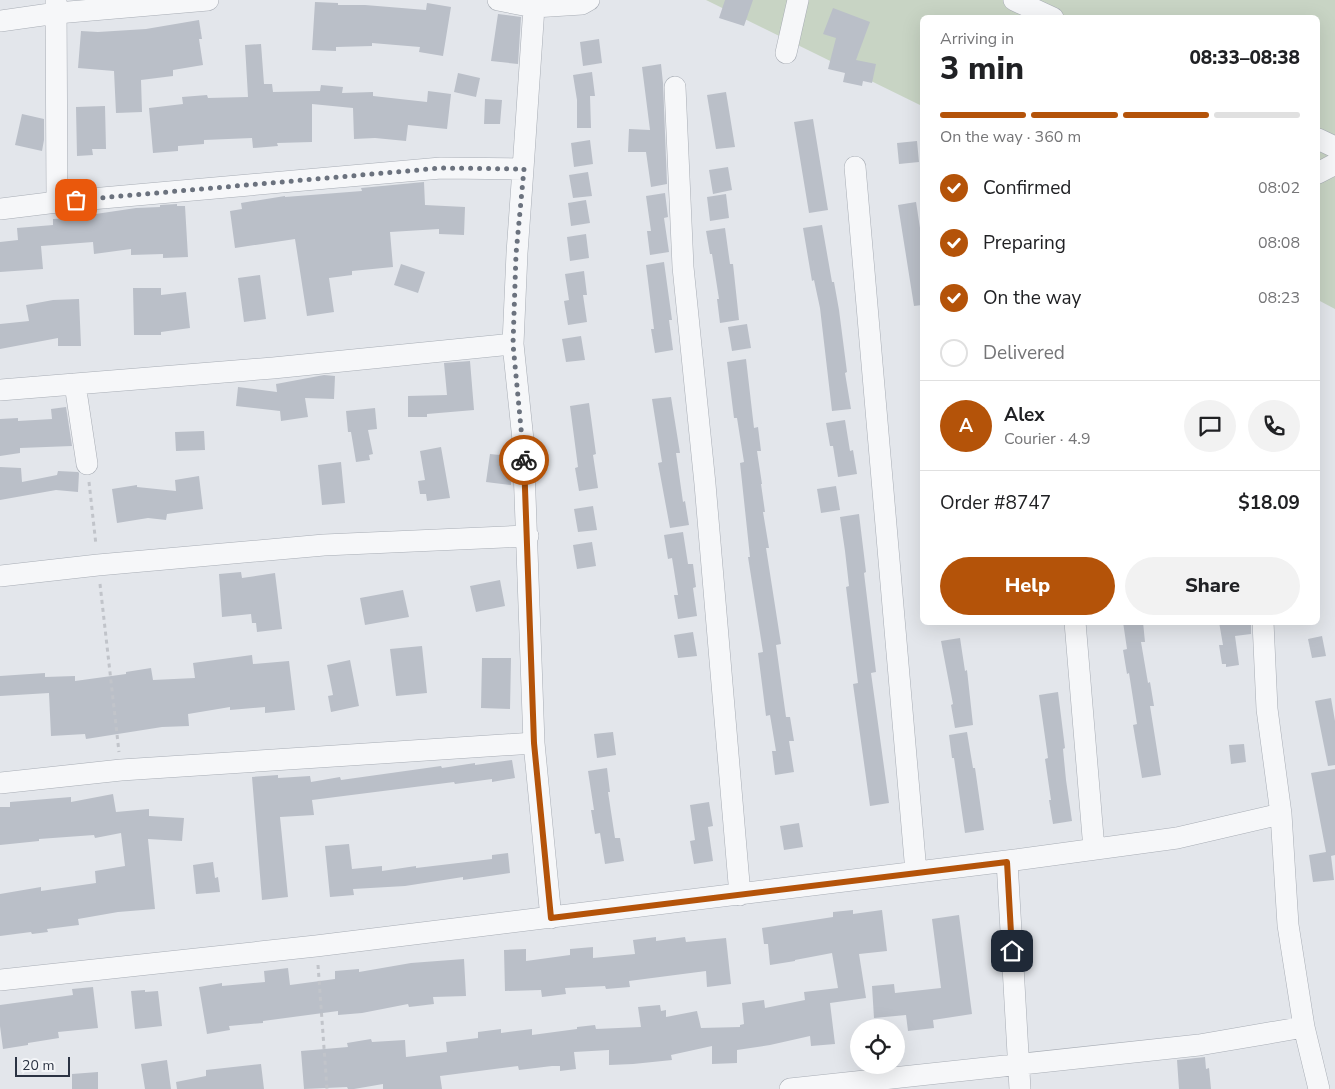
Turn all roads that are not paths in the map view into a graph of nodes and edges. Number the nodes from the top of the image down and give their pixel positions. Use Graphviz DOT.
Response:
graph roads {
  1 [pos="208,0"];
  2 [pos="498,0"];
  3 [pos="589,0"];
  4 [pos="798,0"];
  5 [pos="1014,0"];
  6 [pos="57,6"];
  7 [pos="534,7"];
  8 [pos="1046,15"];
  9 [pos="0,21"];
  10 [pos="786,53"];
  11 [pos="675,87"];
  12 [pos="1320,140"];
  13 [pos="1335,147"];
  14 [pos="1335,164"];
  15 [pos="856,167"];
  16 [pos="524,169"];
  17 [pos="1320,172"];
  18 [pos="57,202"];
  19 [pos="0,209"];
  20 [pos="513,344"];
  21 [pos="75,384"];
  22 [pos="0,390"];
  23 [pos="87,464"];
  24 [pos="528,536"];
  25 [pos="0,576"];
  26 [pos="1075,625"];
  27 [pos="1263,625"];
  28 [pos="534,743"];
  29 [pos="0,783"];
  30 [pos="1281,814"];
  31 [pos="1094,849"];
  32 [pos="1007,862"];
  33 [pos="916,872"];
  34 [pos="740,895"];
  35 [pos="551,918"];
  36 [pos="0,980"];
  37 [pos="1304,1026"];
  38 [pos="1018,1064"];
  39 [pos="790,1089"];
  40 [pos="1020,1089"];
  41 [pos="1319,1089"];
  1 -- 6 [label="street"];
  2 -- 7 [label="street"];
  3 -- 7 [label="street"];
  4 -- 10 [label="street"];
  5 -- 8 [label="street"];
  6 -- 9 [label="street"];
  6 -- 18 [label="street"];
  7 -- 16 [label="street"];
  11 -- 34 [label="street"];
  12 -- 13 [label="street"];
  14 -- 17 [label="street"];
  15 -- 33 [label="street"];
  16 -- 18 [label="street"];
  16 -- 20 [label="street"];
  18 -- 19 [label="street"];
  20 -- 21 [label="street"];
  20 -- 24 [label="street"];
  21 -- 22 [label="street"];
  21 -- 23 [label="street"];
  24 -- 25 [label="street"];
  24 -- 28 [label="street"];
  26 -- 31 [label="street"];
  27 -- 30 [label="street"];
  28 -- 29 [label="street"];
  28 -- 35 [label="street"];
  30 -- 31 [label="street"];
  30 -- 37 [label="street"];
  31 -- 32 [label="street"];
  32 -- 33 [label="street"];
  32 -- 38 [label="street"];
  33 -- 34 [label="street"];
  34 -- 35 [label="street"];
  35 -- 36 [label="street"];
  37 -- 38 [label="street"];
  37 -- 41 [label="street"];
  38 -- 39 [label="street"];
  38 -- 40 [label="street"];
}
